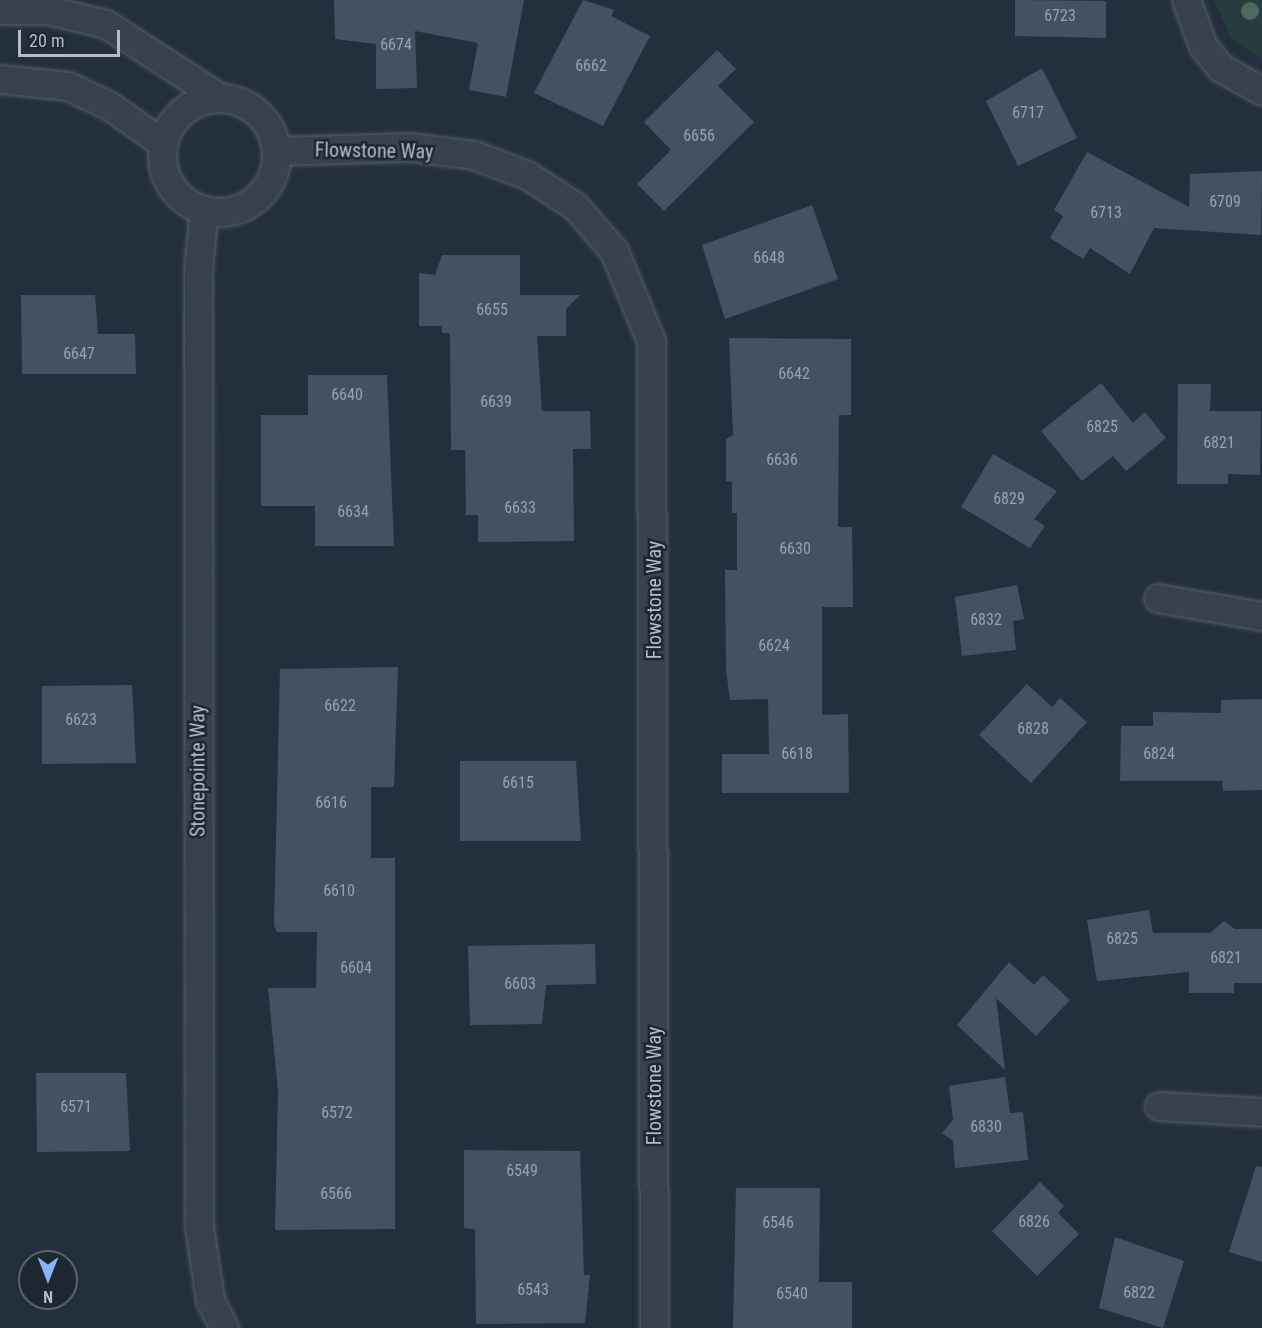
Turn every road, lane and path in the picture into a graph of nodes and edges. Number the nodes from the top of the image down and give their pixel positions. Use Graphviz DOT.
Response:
graph roads {
  1 [pos="1186,0"];
  2 [pos="0,10"];
  3 [pos="0,79"];
  4 [pos="1262,91"];
  5 [pos="219,97"];
  6 [pos="162,143"];
  7 [pos="276,151"];
  8 [pos="204,210"];
  9 [pos="1158,598"];
  10 [pos="1262,616"];
  11 [pos="1159,1106"];
  12 [pos="1262,1112"];
  13 [pos="224,1328"];
  14 [pos="654,1328"];
  1 -- 4 [label="street"];
  2 -- 5 [label="street"];
  3 -- 6 [label="street"];
  5 -- 6 [label="street"];
  5 -- 7 [label="street"];
  6 -- 8 [label="street"];
  7 -- 8 [label="street"];
  7 -- 14 [label="street, Flowstone Way"];
  8 -- 13 [label="street, Stonepointe Way"];
  9 -- 10 [label="street"];
  11 -- 12 [label="street"];
}
